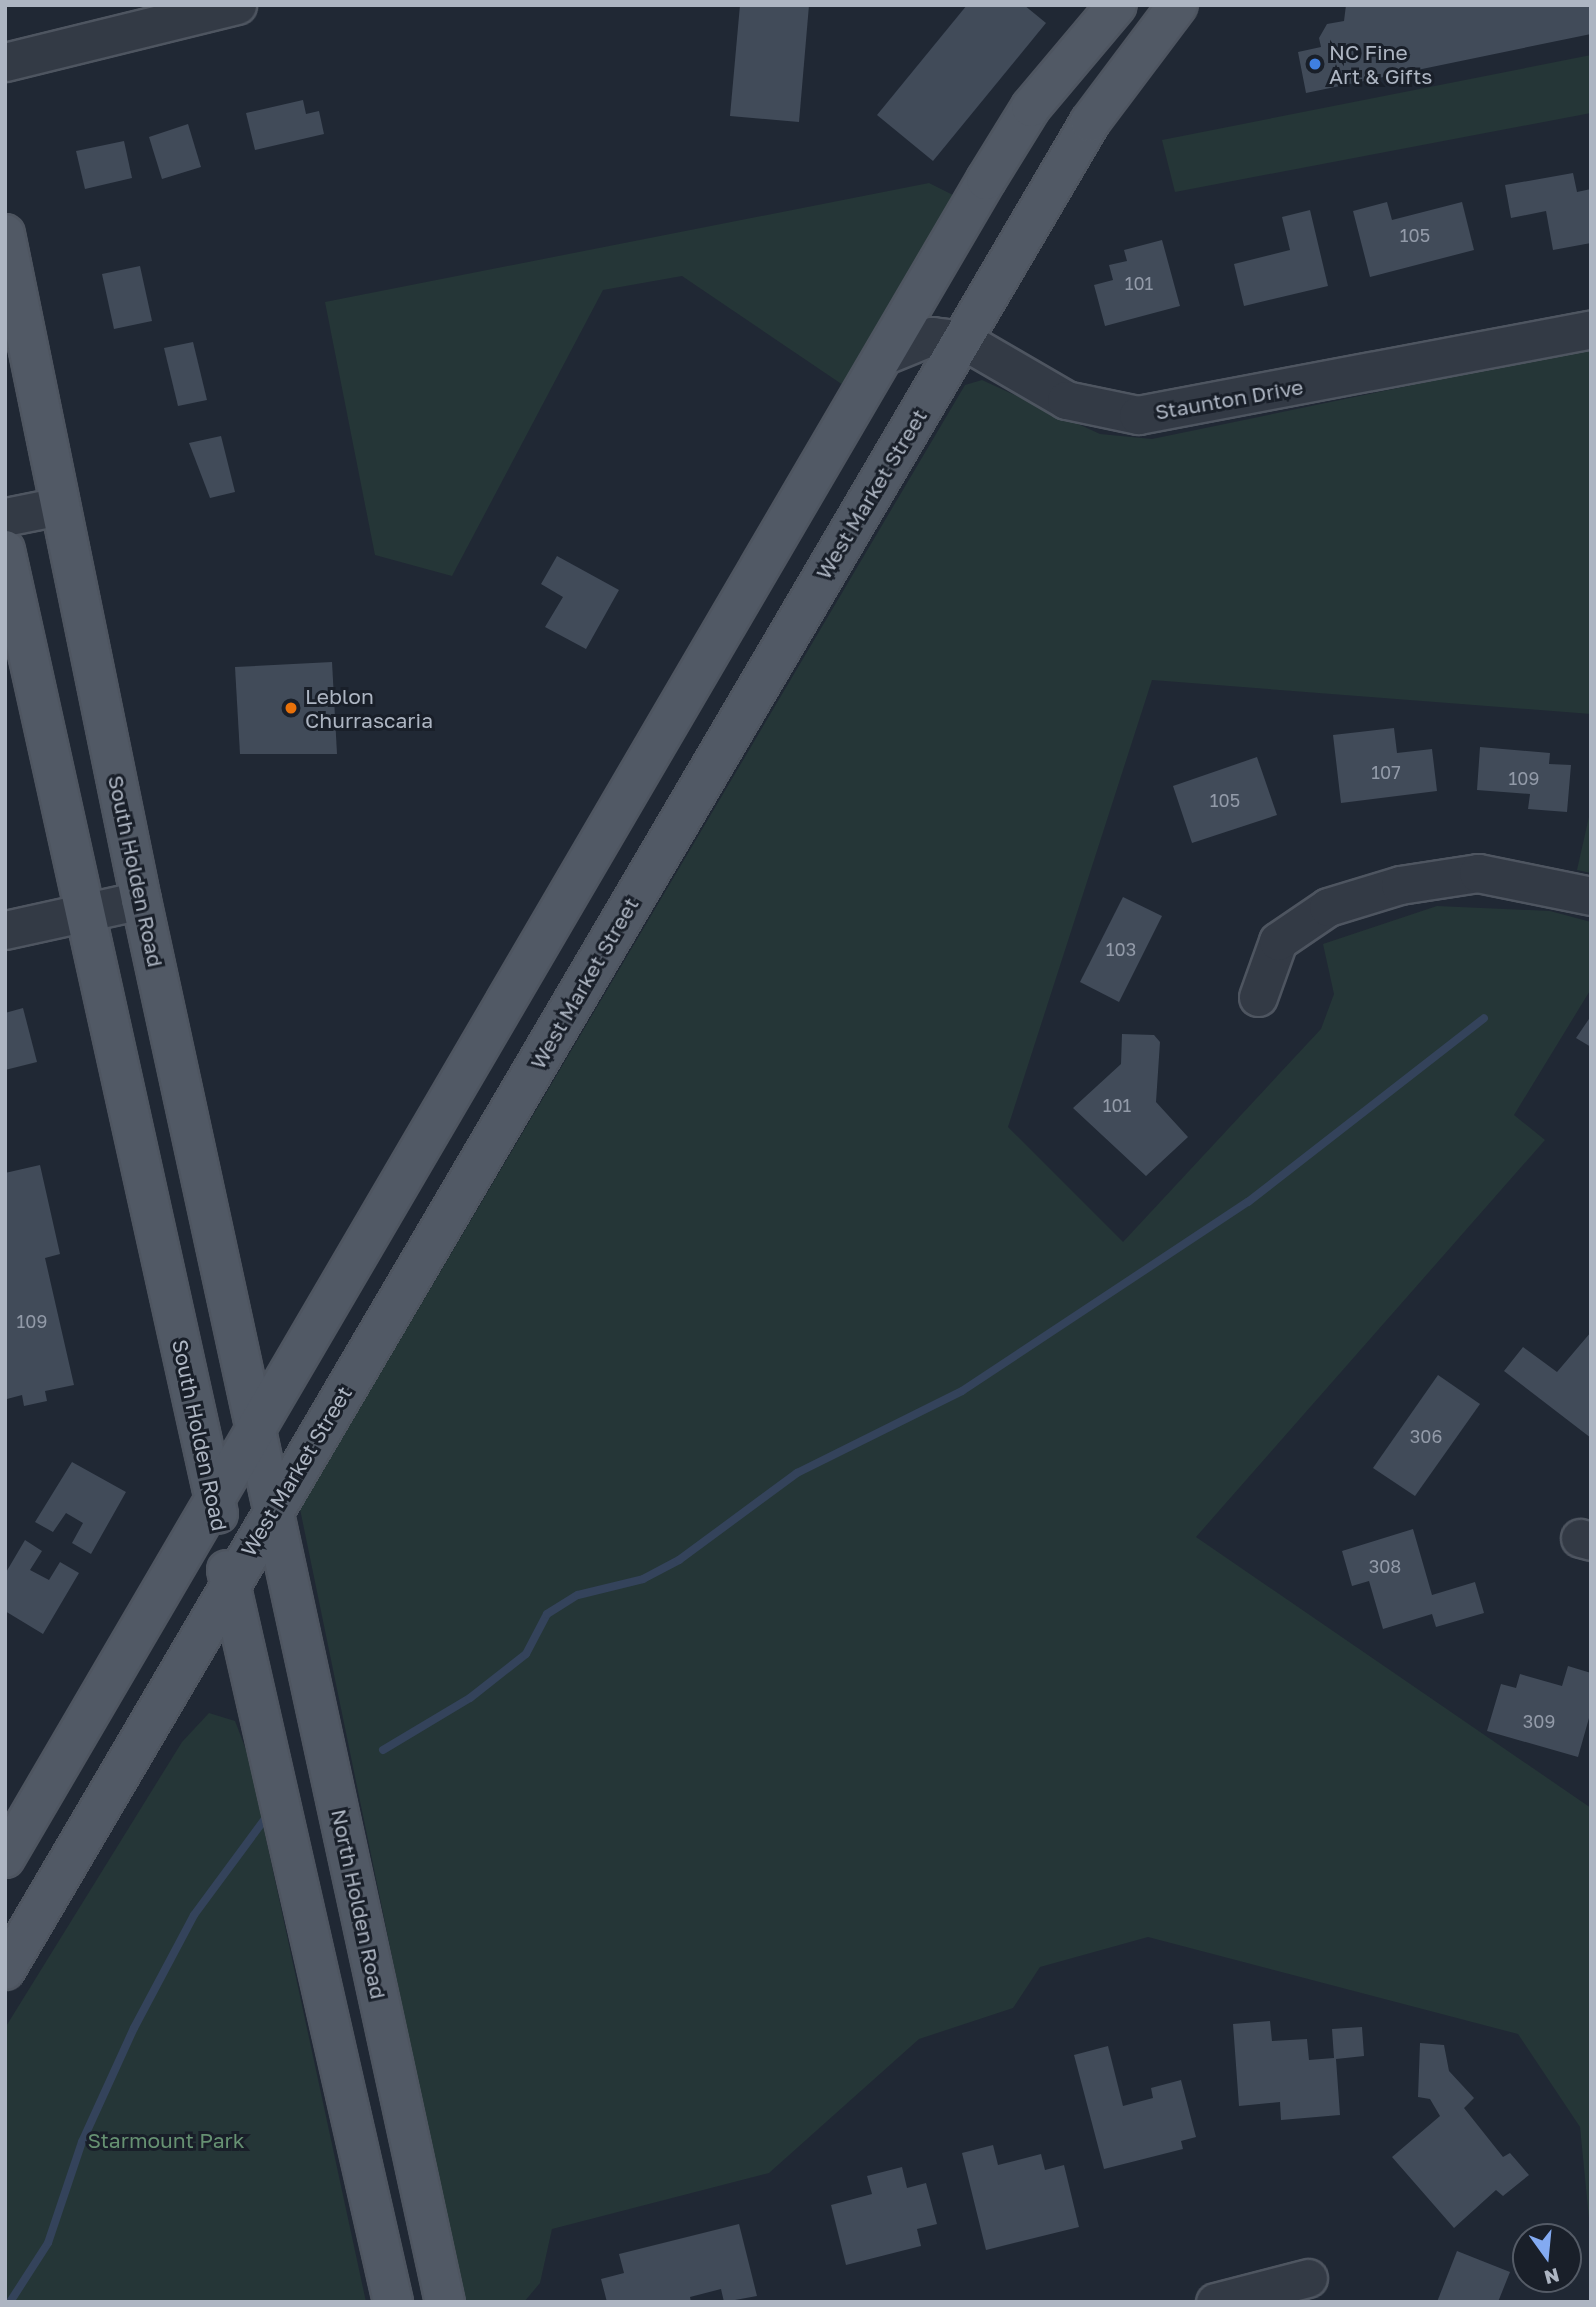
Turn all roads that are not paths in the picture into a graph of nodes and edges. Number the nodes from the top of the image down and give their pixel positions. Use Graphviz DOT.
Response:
graph roads {
  1 [pos="237,5"];
  2 [pos="1117,5"];
  3 [pos="1178,5"];
  4 [pos="5,62"];
  5 [pos="5,234"];
  6 [pos="1591,329"];
  7 [pos="963,340"];
  8 [pos="885,355"];
  9 [pos="60,506"];
  10 [pos="5,517"];
  11 [pos="5,550"];
  12 [pos="1591,895"];
  13 [pos="141,900"];
  14 [pos="87,912"];
  15 [pos="5,930"];
  16 [pos="1258,997"];
  17 [pos="259,1432"];
  18 [pos="216,1503"];
  19 [pos="272,1507"];
  20 [pos="229,1582"];
  21 [pos="5,1858"];
  22 [pos="5,1970"];
  23 [pos="1308,2278"];
  24 [pos="393,2302"];
  25 [pos="445,2302"];
  26 [pos="1215,2302"];
  1 -- 4 [label="street"];
  2 -- 8 [label="main road"];
  3 -- 7 [label="main road, West Market Street"];
  5 -- 9 [label="main road, South Holden Road"];
  6 -- 7 [label="street, Staunton Drive"];
  7 -- 8 [label="street, Staunton Drive"];
  7 -- 19 [label="main road, West Market Street"];
  8 -- 17 [label="main road"];
  9 -- 10 [label="street"];
  9 -- 13 [label="main road, South Holden Road"];
  11 -- 14 [label="main road, South Holden Road"];
  12 -- 16 [label="street"];
  13 -- 14 [label="street"];
  13 -- 17 [label="main road, South Holden Road"];
  14 -- 15 [label="street"];
  14 -- 18 [label="main road, South Holden Road"];
  17 -- 18 [label="main road"];
  17 -- 19 [label="main road, South Holden Road"];
  18 -- 20 [label="main road, South Holden Road"];
  18 -- 21 [label="main road"];
  19 -- 20 [label="main road, West Market Street"];
  19 -- 25 [label="main road, North Holden Road"];
  20 -- 22 [label="main road, West Market Street"];
  20 -- 24 [label="main road"];
  23 -- 26 [label="street"];
}
